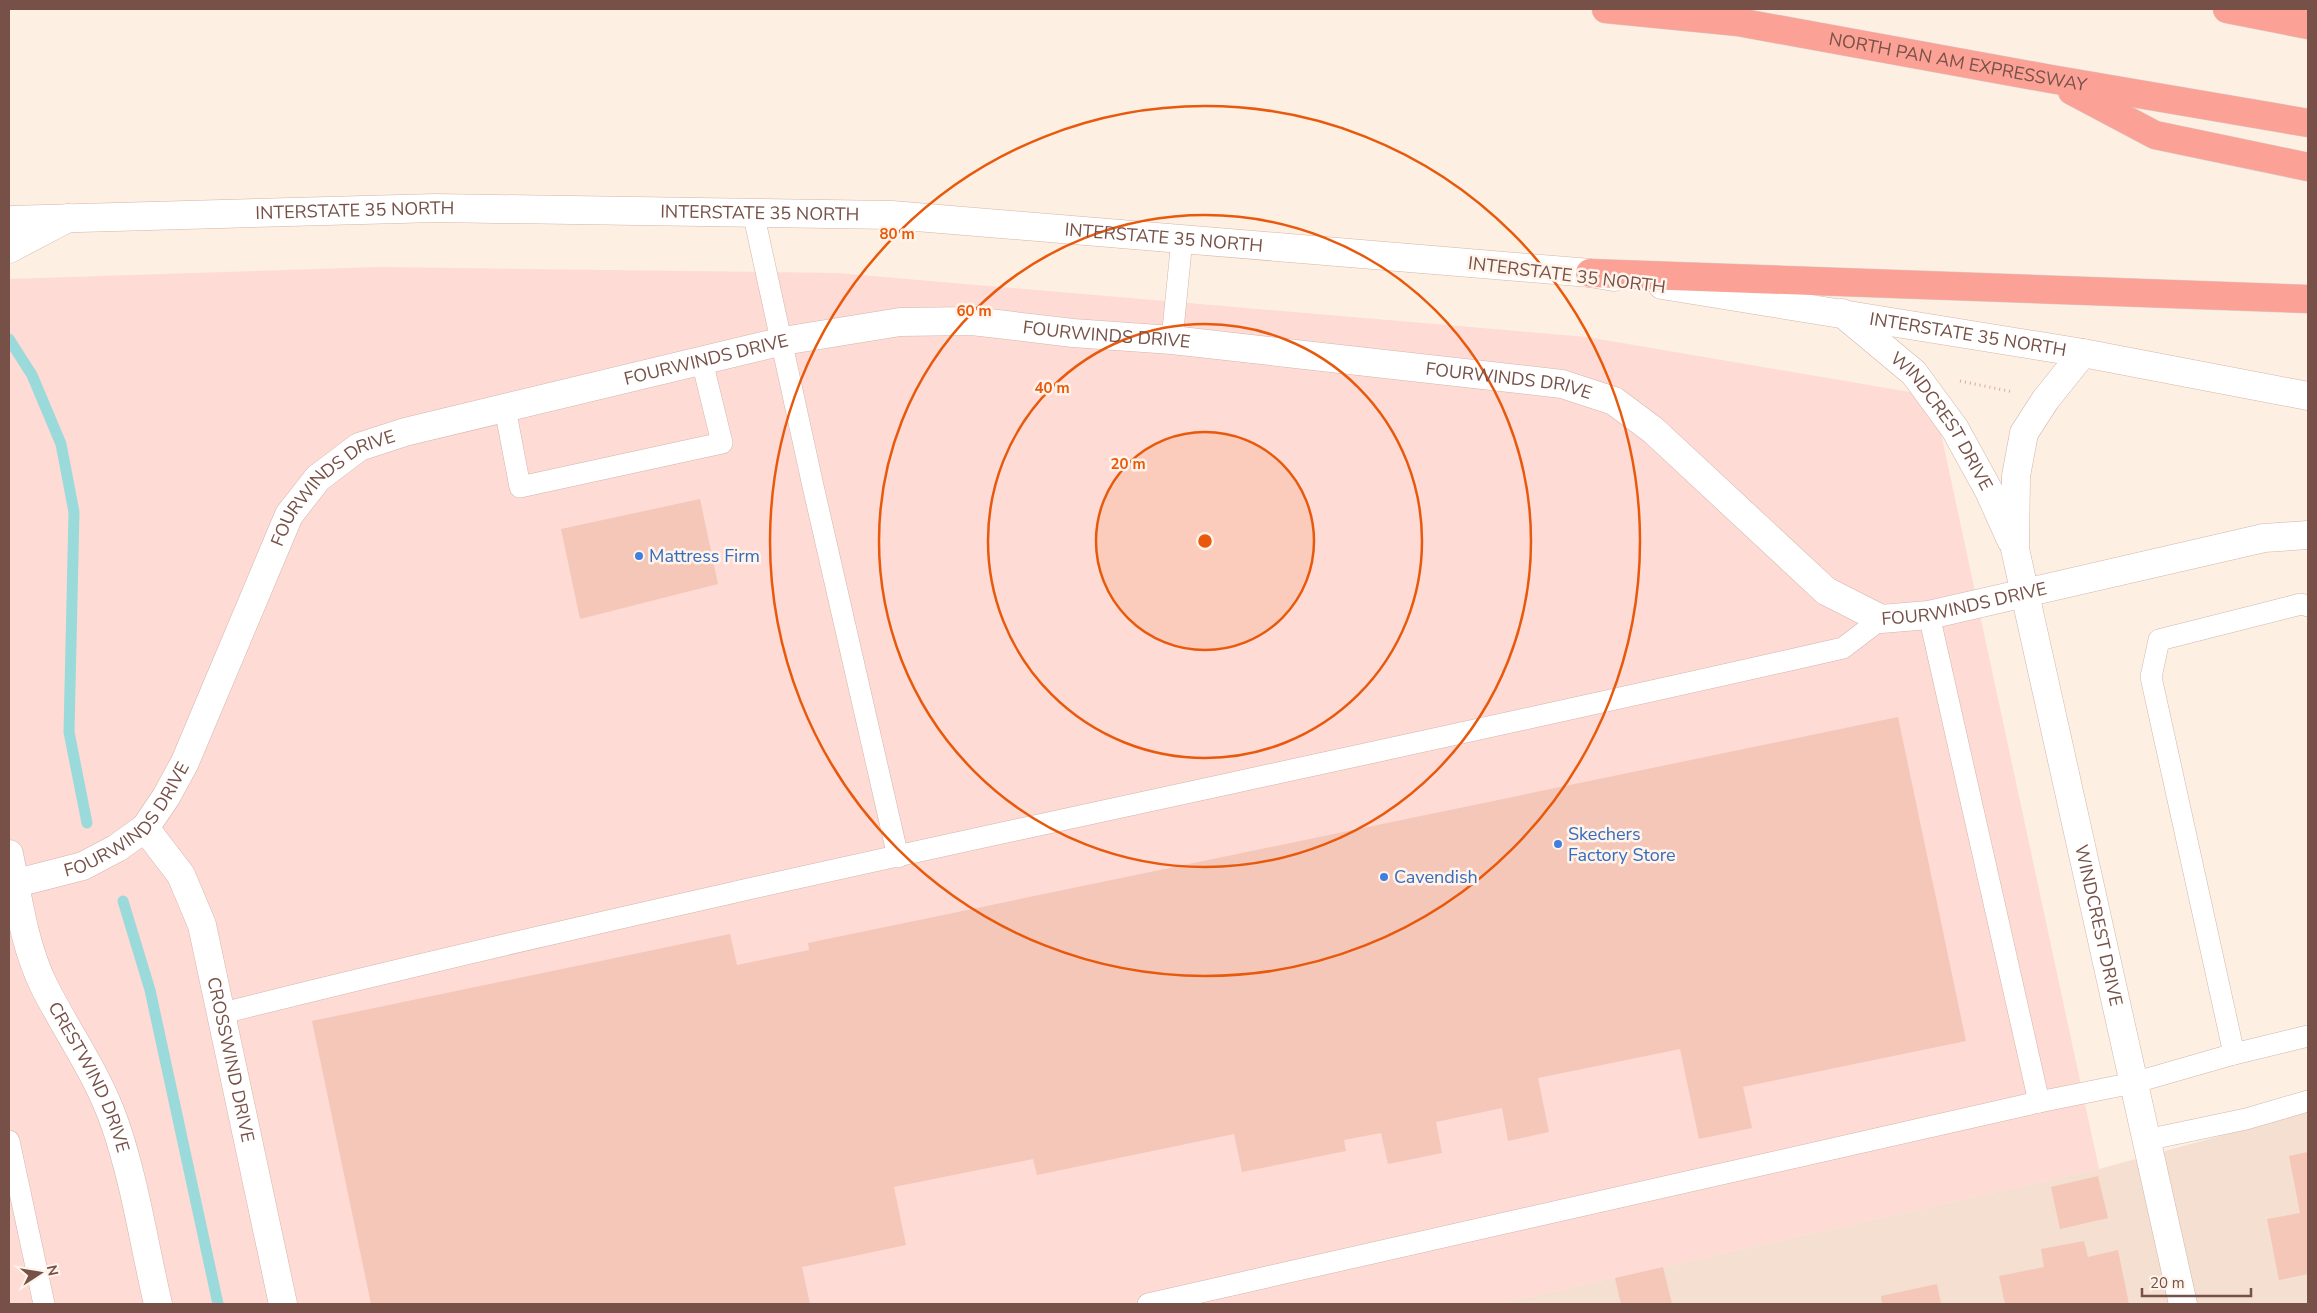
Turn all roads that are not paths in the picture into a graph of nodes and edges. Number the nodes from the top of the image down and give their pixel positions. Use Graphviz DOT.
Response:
graph roads {
  1 [pos="1606,9"];
  2 [pos="2227,9"];
  3 [pos="2308,25"];
  4 [pos="2051,79"];
  5 [pos="2308,123"];
  6 [pos="2308,167"];
  7 [pos="753,212"];
  8 [pos="68,218"];
  9 [pos="9,220"];
  10 [pos="1182,239"];
  11 [pos="9,249"];
  12 [pos="1590,273"];
  13 [pos="2308,299"];
  14 [pos="1842,313"];
  15 [pos="1172,340"];
  16 [pos="783,341"];
  17 [pos="2083,353"];
  18 [pos="702,361"];
  19 [pos="2308,396"];
  20 [pos="505,408"];
  21 [pos="2308,535"];
  22 [pos="2015,549"];
  23 [pos="2024,594"];
  24 [pos="2308,606"];
  25 [pos="1929,615"];
  26 [pos="1881,619"];
  27 [pos="145,828"];
  28 [pos="9,854"];
  29 [pos="898,856"];
  30 [pos="12,884"];
  31 [pos="219,1014"];
  32 [pos="2308,1036"];
  33 [pos="2234,1054"];
  34 [pos="2133,1083"];
  35 [pos="2308,1100"];
  36 [pos="2039,1102"];
  37 [pos="2146,1140"];
  38 [pos="9,1141"];
  39 [pos="44,1304"];
  40 [pos="158,1304"];
  41 [pos="283,1304"];
  42 [pos="1148,1304"];
  43 [pos="2182,1304"];
  1 -- 4 [label="highway, NORTH PAN AM EXPRESSWAY"];
  2 -- 3 [label="highway"];
  4 -- 5 [label="highway, NORTH PAN AM EXPRESSWAY"];
  4 -- 6 [label="highway"];
  7 -- 8 [label="street, INTERSTATE 35 NORTH"];
  7 -- 10 [label="street, INTERSTATE 35 NORTH"];
  7 -- 16 [label="lane"];
  8 -- 9 [label="street, INTERSTATE 35 NORTH"];
  8 -- 11 [label="street"];
  10 -- 12 [label="street, INTERSTATE 35 NORTH"];
  10 -- 15 [label="lane"];
  12 -- 13 [label="highway"];
  12 -- 14 [label="street, INTERSTATE 35 NORTH"];
  14 -- 17 [label="street, INTERSTATE 35 NORTH"];
  14 -- 22 [label="street, WINDCREST DRIVE"];
  15 -- 16 [label="street, FOURWINDS DRIVE"];
  15 -- 26 [label="street, FOURWINDS DRIVE"];
  16 -- 18 [label="street, FOURWINDS DRIVE"];
  16 -- 29 [label="lane"];
  17 -- 19 [label="street, INTERSTATE 35 NORTH"];
  17 -- 22 [label="street, WINDCREST DRIVE"];
  18 -- 20 [label="street, FOURWINDS DRIVE"];
  18 -- 20 [label="lane"];
  20 -- 27 [label="street, FOURWINDS DRIVE"];
  21 -- 23 [label="street, FOURWINDS DRIVE"];
  22 -- 23 [label="street, WINDCREST DRIVE"];
  23 -- 25 [label="street, FOURWINDS DRIVE"];
  23 -- 34 [label="street, WINDCREST DRIVE"];
  24 -- 33 [label="lane"];
  25 -- 26 [label="street, FOURWINDS DRIVE"];
  25 -- 36 [label="lane"];
  26 -- 29 [label="lane"];
  27 -- 30 [label="street, FOURWINDS DRIVE"];
  27 -- 31 [label="street, CROSSWIND DRIVE"];
  28 -- 30 [label="street, CRESTWIND DRIVE"];
  29 -- 31 [label="lane"];
  30 -- 40 [label="street, CRESTWIND DRIVE"];
  31 -- 41 [label="street, CROSSWIND DRIVE"];
  32 -- 33 [label="lane"];
  33 -- 34 [label="lane"];
  34 -- 36 [label="lane"];
  34 -- 37 [label="street, WINDCREST DRIVE"];
  35 -- 37 [label="lane"];
  36 -- 42 [label="lane"];
  37 -- 43 [label="street, WINDCREST DRIVE"];
  38 -- 39 [label="lane"];
}
